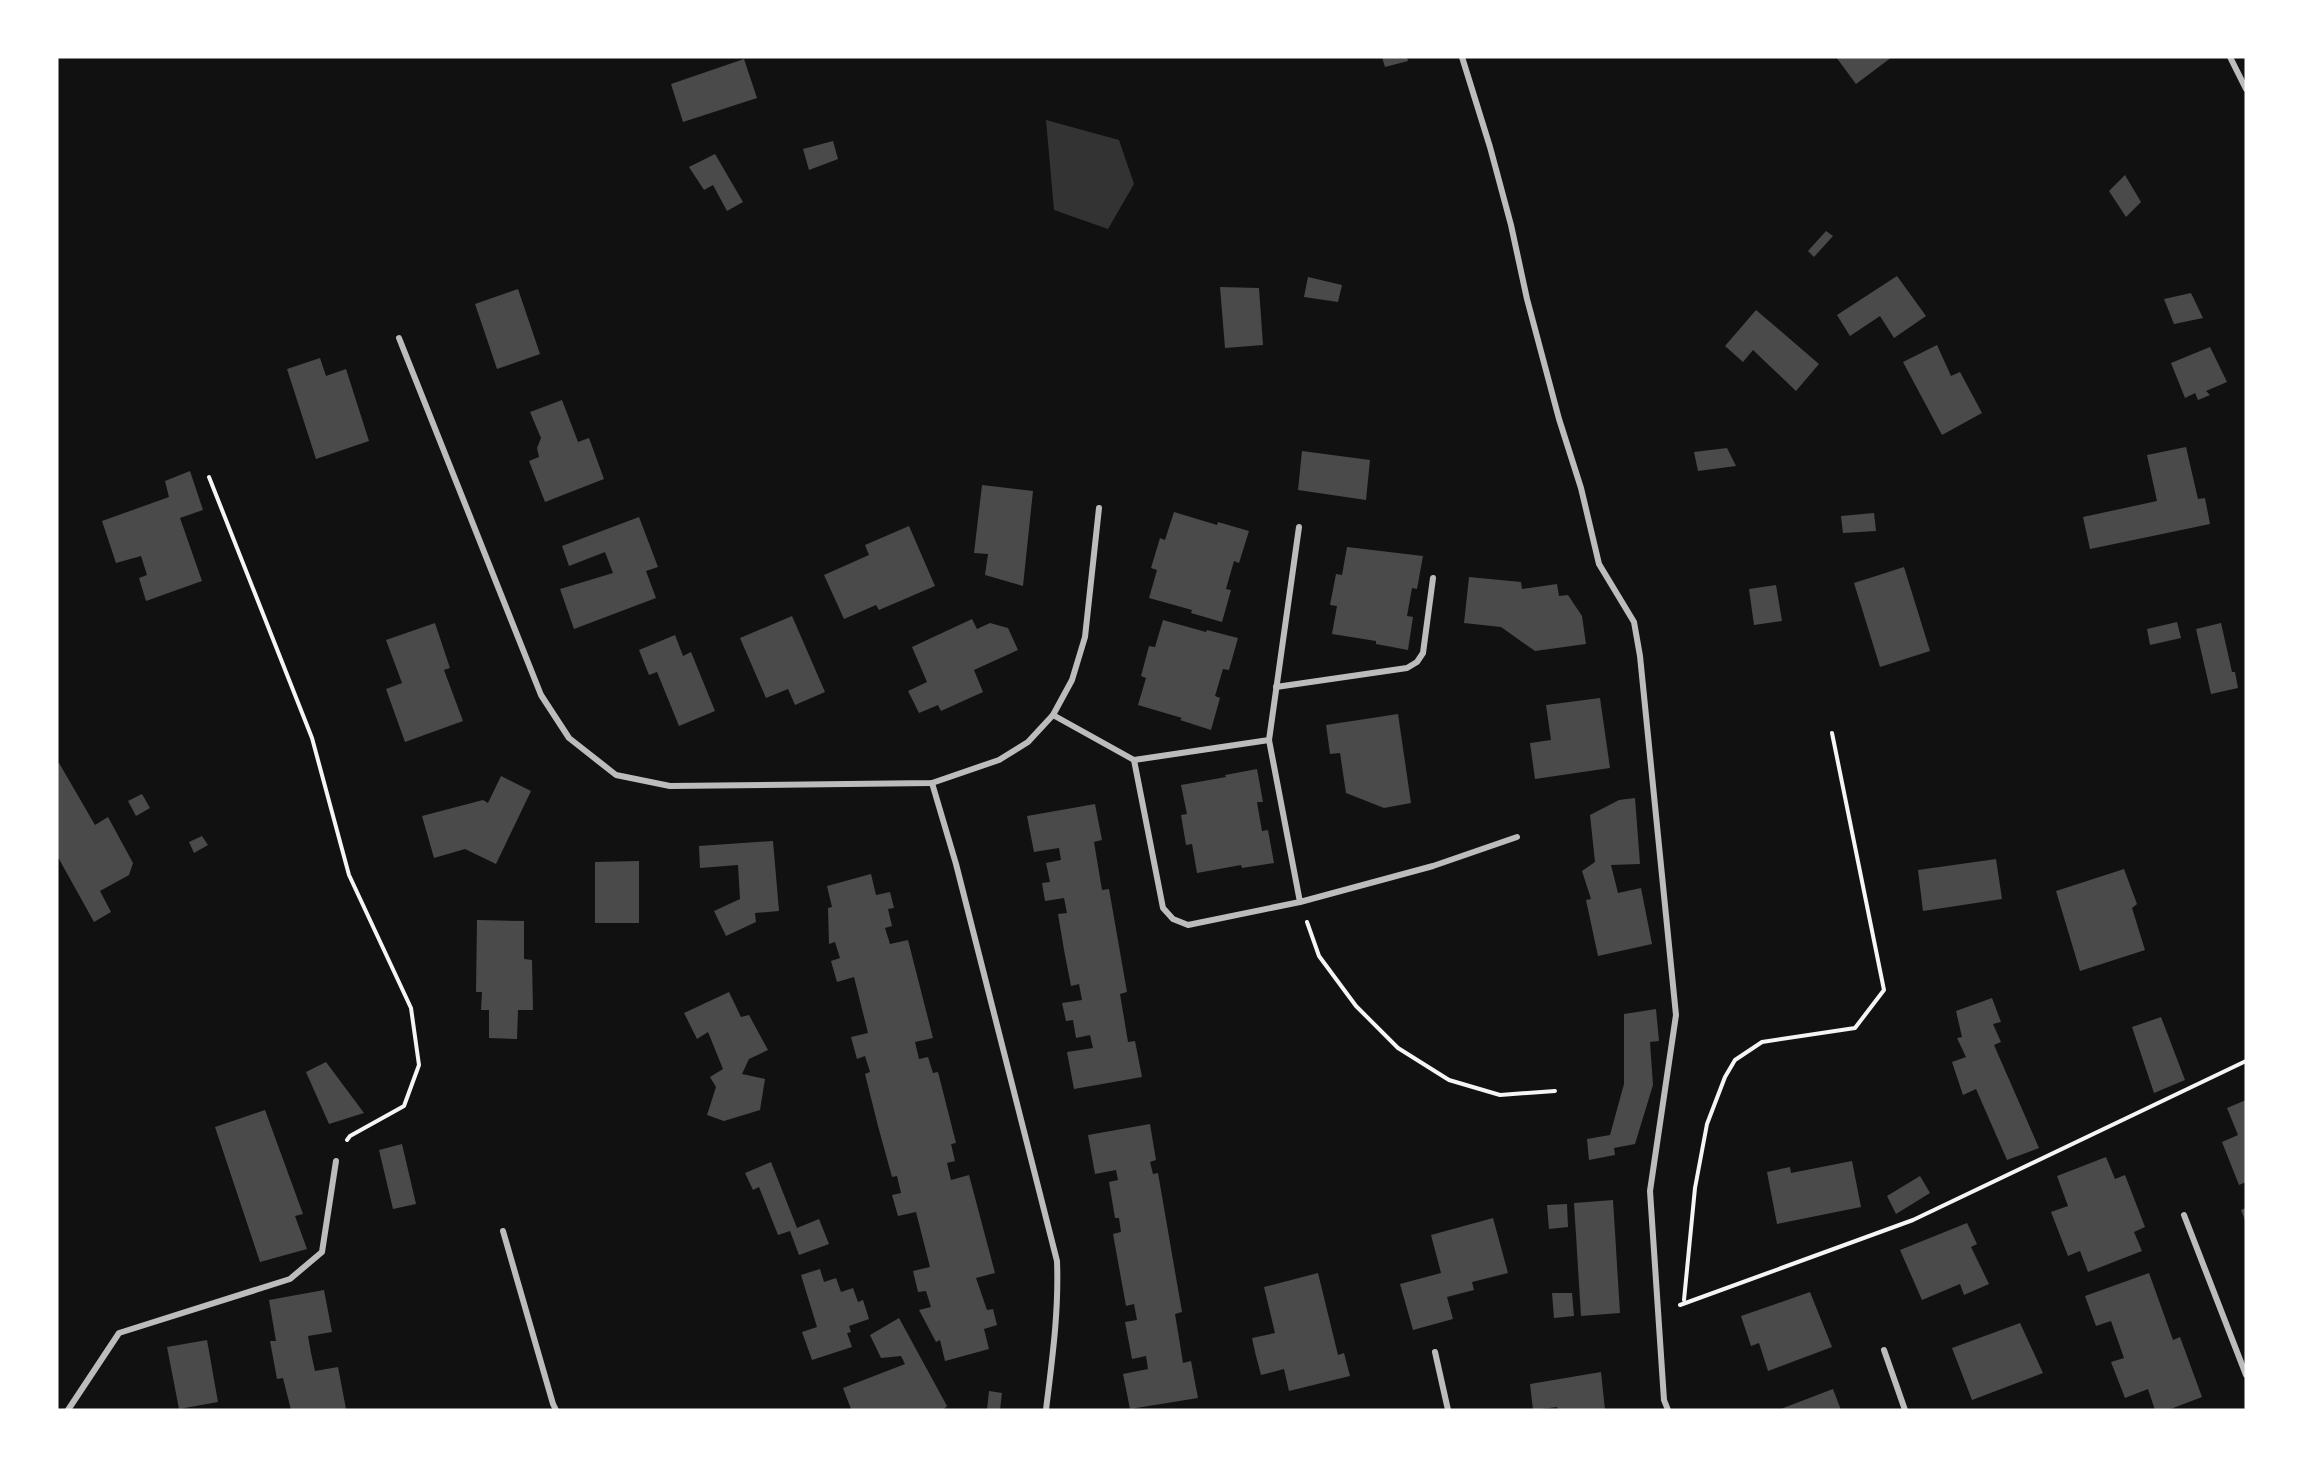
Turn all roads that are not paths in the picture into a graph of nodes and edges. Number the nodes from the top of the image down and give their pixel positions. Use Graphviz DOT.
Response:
graph roads {
  1 [pos="1462,57"];
  2 [pos="2230,57"];
  3 [pos="2246,89"];
  4 [pos="399,338"];
  5 [pos="1098,508"];
  6 [pos="1299,527"];
  7 [pos="1432,578"];
  8 [pos="1276,687"];
  9 [pos="1053,715"];
  10 [pos="1269,740"];
  11 [pos="1134,760"];
  12 [pos="932,783"];
  13 [pos="1516,837"];
  14 [pos="1300,902"];
  15 [pos="336,1161"];
  16 [pos="2184,1215"];
  17 [pos="503,1231"];
  18 [pos="1884,1350"];
  19 [pos="1436,1352"];
  20 [pos="2246,1375"];
  21 [pos="68,1410"];
  22 [pos="556,1410"];
  23 [pos="1046,1410"];
  24 [pos="1448,1410"];
  25 [pos="1668,1410"];
  26 [pos="1905,1410"];
  1 -- 25 [label="street"];
  2 -- 3 [label="street"];
  4 -- 12 [label="street"];
  5 -- 9 [label="street"];
  6 -- 8 [label="street"];
  7 -- 8 [label="street"];
  8 -- 10 [label="street"];
  9 -- 11 [label="street"];
  9 -- 12 [label="street"];
  10 -- 11 [label="street"];
  10 -- 14 [label="street"];
  11 -- 14 [label="street"];
  12 -- 23 [label="street"];
  13 -- 14 [label="street"];
  15 -- 21 [label="street"];
  16 -- 20 [label="street"];
  17 -- 22 [label="street"];
  18 -- 26 [label="street"];
  19 -- 24 [label="street"];
}
